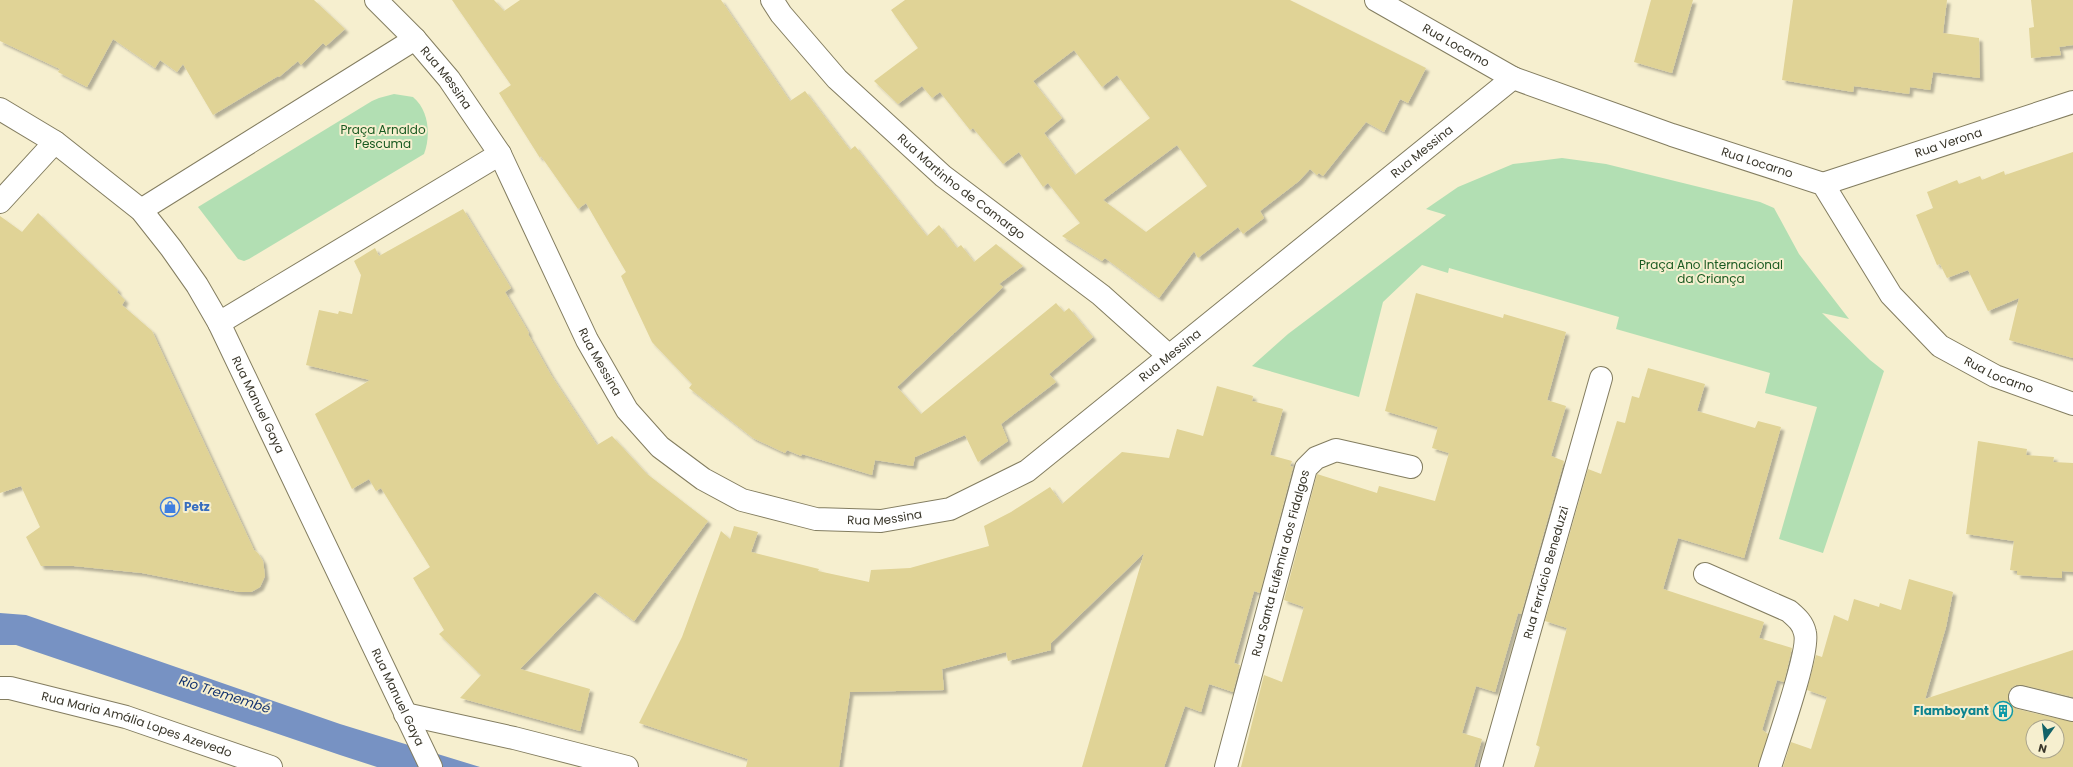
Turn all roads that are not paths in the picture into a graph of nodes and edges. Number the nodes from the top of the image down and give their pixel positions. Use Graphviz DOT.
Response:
graph roads {
  1 [pos="376,0"];
  2 [pos="772,0"];
  3 [pos="1376,0"];
  4 [pos="414,39"];
  5 [pos="1513,78"];
  6 [pos="2073,102"];
  7 [pos="0,109"];
  8 [pos="55,142"];
  9 [pos="500,154"];
  10 [pos="1823,184"];
  11 [pos="0,202"];
  12 [pos="140,210"];
  13 [pos="219,323"];
  14 [pos="1168,355"];
  15 [pos="1601,378"];
  16 [pos="2073,404"];
  17 [pos="1411,467"];
  18 [pos="1705,574"];
  19 [pos="0,688"];
  20 [pos="2020,697"];
  21 [pos="2073,710"];
  22 [pos="410,722"];
  23 [pos="272,767"];
  24 [pos="431,767"];
  25 [pos="626,767"];
  26 [pos="1226,767"];
  27 [pos="1491,767"];
  28 [pos="1770,767"];
  1 -- 4 [label="street, Rua Messina"];
  2 -- 14 [label="street, Rua Martinho de Camargo"];
  3 -- 5 [label="street, Rua Locarno"];
  4 -- 9 [label="street, Rua Messina"];
  4 -- 12 [label="street"];
  5 -- 10 [label="street, Rua Locarno"];
  5 -- 14 [label="street, Rua Messina"];
  6 -- 10 [label="street, Rua Verona"];
  7 -- 8 [label="street, Rua Manuel Gaya"];
  8 -- 11 [label="street"];
  8 -- 12 [label="street, Rua Manuel Gaya"];
  9 -- 13 [label="street"];
  9 -- 14 [label="street, Rua Messina"];
  10 -- 16 [label="street, Rua Locarno"];
  12 -- 13 [label="street, Rua Manuel Gaya"];
  13 -- 22 [label="street, Rua Manuel Gaya"];
  15 -- 27 [label="street, Rua Ferrúcio Beneduzzi"];
  17 -- 26 [label="street, Rua Santa Eufêmia dos Fidalgos"];
  18 -- 28 [label="street"];
  19 -- 23 [label="street, Rua Maria Amália Lopes Azevedo"];
  20 -- 21 [label="street"];
  22 -- 24 [label="street, Rua Manuel Gaya"];
  22 -- 25 [label="street"];
}
